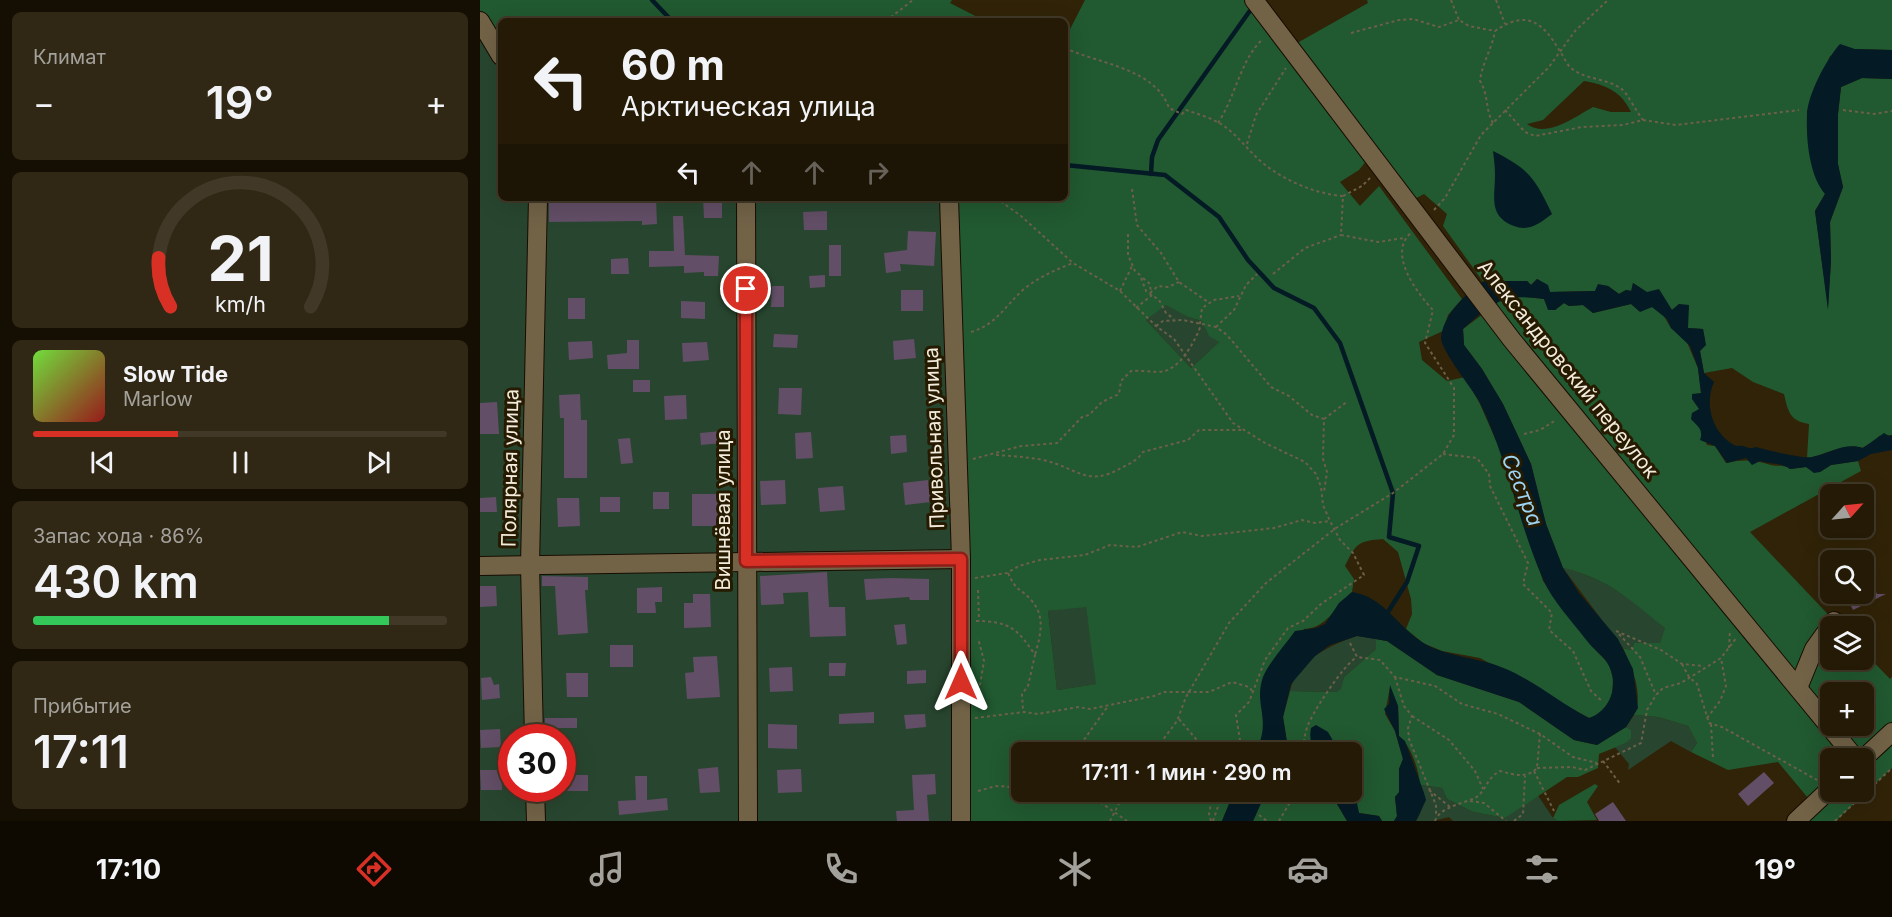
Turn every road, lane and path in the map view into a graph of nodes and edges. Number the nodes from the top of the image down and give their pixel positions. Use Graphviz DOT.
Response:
graph roads {
  1 [pos="913,0"];
  2 [pos="1254,0"];
  3 [pos="1451,0"];
  4 [pos="1496,0"];
  5 [pos="1608,0"];
  6 [pos="890,18"];
  7 [pos="1459,20"];
  8 [pos="480,21"];
  9 [pos="1505,24"];
  10 [pos="1275,29"];
  11 [pos="1495,31"];
  12 [pos="1351,33"];
  13 [pos="1068,49"];
  14 [pos="498,51"];
  15 [pos="1560,51"];
  16 [pos="1297,57"];
  17 [pos="1505,110"];
  18 [pos="1799,110"];
  19 [pos="1843,110"];
  20 [pos="1892,111"];
  21 [pos="1643,120"];
  22 [pos="1218,123"];
  23 [pos="1493,123"];
  24 [pos="1247,144"];
  25 [pos="1379,166"];
  26 [pos="1132,189"];
  27 [pos="1343,196"];
  28 [pos="538,201"];
  29 [pos="746,201"];
  30 [pos="949,201"];
  31 [pos="1000,201"];
  32 [pos="1423,223"];
  33 [pos="1128,234"];
  34 [pos="1341,235"];
  35 [pos="1404,238"];
  36 [pos="1073,263"];
  37 [pos="1132,264"];
  38 [pos="1257,274"];
  39 [pos="1273,274"];
  40 [pos="1141,277"];
  41 [pos="1179,282"];
  42 [pos="1120,291"];
  43 [pos="1151,294"];
  44 [pos="1240,297"];
  45 [pos="1208,302"];
  46 [pos="1136,308"];
  47 [pos="1174,319"];
  48 [pos="1201,325"];
  49 [pos="1156,326"];
  50 [pos="1216,327"];
  51 [pos="953,337"];
  52 [pos="1185,354"];
  53 [pos="1348,401"];
  54 [pos="1572,412"];
  55 [pos="1324,419"];
  56 [pos="1246,430"];
  57 [pos="1524,434"];
  58 [pos="1443,454"];
  59 [pos="993,455"];
  60 [pos="957,459"];
  61 [pos="1323,494"];
  62 [pos="1330,521"];
  63 [pos="1336,528"];
  64 [pos="746,561"];
  65 [pos="530,565"];
  66 [pos="480,566"];
  67 [pos="961,568"];
  68 [pos="1007,573"];
  69 [pos="1748,626"];
  70 [pos="975,627"];
  71 [pos="976,633"];
  72 [pos="1820,641"];
  73 [pos="1350,643"];
  74 [pos="1035,656"];
  75 [pos="1357,657"];
  76 [pos="1721,658"];
  77 [pos="1682,664"];
  78 [pos="1706,666"];
  79 [pos="1395,677"];
  80 [pos="1689,677"];
  81 [pos="1798,688"];
  82 [pos="1190,692"];
  83 [pos="1253,692"];
  84 [pos="1656,695"];
  85 [pos="1604,702"];
  86 [pos="1108,706"];
  87 [pos="1024,712"];
  88 [pos="1412,716"];
  89 [pos="1178,718"];
  90 [pos="969,719"];
  91 [pos="1707,719"];
  92 [pos="534,724"];
  93 [pos="1711,724"];
  94 [pos="1892,732"];
  95 [pos="1540,734"];
  96 [pos="1082,742"];
  97 [pos="1161,742"];
  98 [pos="1199,742"];
  99 [pos="1240,742"];
  100 [pos="1305,742"];
  101 [pos="1847,748"];
  102 [pos="1874,749"];
  103 [pos="1713,758"];
  104 [pos="1603,761"];
  105 [pos="1597,763"];
  106 [pos="1538,768"];
  107 [pos="1892,768"];
  108 [pos="1534,771"];
  109 [pos="1525,776"];
  110 [pos="1820,782"];
  111 [pos="1621,785"];
  112 [pos="1011,787"];
  113 [pos="1427,788"];
  114 [pos="1483,790"];
  115 [pos="1820,791"];
  116 [pos="961,800"];
  117 [pos="1467,801"];
  118 [pos="535,802"];
  119 [pos="1098,802"];
  120 [pos="1120,802"];
  121 [pos="1211,802"];
  122 [pos="1219,802"];
  123 [pos="1290,802"];
  124 [pos="1482,802"];
  125 [pos="1450,807"];
  126 [pos="1554,811"];
  127 [pos="1114,813"];
  128 [pos="1259,815"];
  129 [pos="1435,819"];
  130 [pos="536,821"];
  131 [pos="748,821"];
  132 [pos="961,821"];
  133 [pos="1110,821"];
  134 [pos="1127,821"];
  135 [pos="1212,821"];
  136 [pos="1267,821"];
  137 [pos="1279,821"];
  138 [pos="1506,821"];
  139 [pos="1514,821"];
  140 [pos="1796,821"];
  141 [pos="1835,821"];
  1 -- 6 [label="path"];
  2 -- 10 [label="street, Александровский переулок"];
  3 -- 7 [label="path"];
  4 -- 9 [label="path"];
  5 -- 15 [label="path"];
  7 -- 11 [label="path"];
  7 -- 12 [label="path"];
  8 -- 14 [label="street"];
  9 -- 11 [label="path"];
  9 -- 15 [label="path"];
  10 -- 16 [label="street, Александровский переулок"];
  10 -- 22 [label="path"];
  11 -- 23 [label="path"];
  13 -- 22 [label="path"];
  15 -- 17 [label="path"];
  15 -- 21 [label="path"];
  16 -- 24 [label="path"];
  16 -- 25 [label="street, Александровский переулок"];
  17 -- 21 [label="path"];
  17 -- 23 [label="path"];
  18 -- 21 [label="path"];
  19 -- 20 [label="path"];
  22 -- 24 [label="path"];
  23 -- 32 [label="path"];
  24 -- 27 [label="path"];
  25 -- 27 [label="path"];
  25 -- 32 [label="street, Александровский переулок"];
  26 -- 41 [label="path"];
  27 -- 34 [label="path"];
  28 -- 65 [label="street, Полярная улица"];
  29 -- 64 [label="street, Вишнёвая улица"];
  30 -- 51 [label="street, Привольная улица"];
  31 -- 36 [label="path"];
  32 -- 35 [label="path"];
  32 -- 54 [label="street, Александровский переулок"];
  33 -- 37 [label="path"];
  34 -- 35 [label="path"];
  34 -- 39 [label="path"];
  35 -- 58 [label="path"];
  36 -- 42 [label="path"];
  36 -- 51 [label="path"];
  37 -- 40 [label="path"];
  37 -- 42 [label="path"];
  38 -- 44 [label="path"];
  40 -- 43 [label="path"];
  40 -- 43 [label="path"];
  41 -- 43 [label="path"];
  41 -- 45 [label="path"];
  42 -- 46 [label="path"];
  43 -- 46 [label="path"];
  43 -- 47 [label="path"];
  44 -- 45 [label="path"];
  44 -- 50 [label="path"];
  45 -- 48 [label="path"];
  46 -- 49 [label="path"];
  47 -- 48 [label="path"];
  47 -- 49 [label="path"];
  48 -- 50 [label="path"];
  48 -- 52 [label="path"];
  49 -- 52 [label="path"];
  50 -- 55 [label="path"];
  51 -- 60 [label="street, Привольная улица"];
  52 -- 56 [label="path"];
  52 -- 59 [label="path"];
  53 -- 55 [label="path"];
  54 -- 57 [label="path"];
  54 -- 69 [label="street, Александровский переулок"];
  55 -- 61 [label="path"];
  56 -- 59 [label="path"];
  56 -- 61 [label="path"];
  58 -- 63 [label="path"];
  58 -- 85 [label="path"];
  59 -- 60 [label="path"];
  60 -- 67 [label="street, Привольная улица"];
  61 -- 62 [label="path"];
  62 -- 63 [label="path"];
  62 -- 68 [label="path"];
  63 -- 82 [label="path"];
  63 -- 83 [label="path"];
  64 -- 65 [label="street"];
  64 -- 67 [label="street"];
  64 -- 131 [label="street, Вишнёвая улица"];
  65 -- 66 [label="street"];
  65 -- 92 [label="street, Полярная улица"];
  67 -- 68 [label="path"];
  67 -- 90 [label="street, Привольная улица"];
  68 -- 74 [label="path"];
  69 -- 76 [label="path"];
  69 -- 81 [label="street, Александровский переулок"];
  70 -- 74 [label="path"];
  71 -- 90 [label="path"];
  72 -- 81 [label="street"];
  73 -- 75 [label="path"];
  74 -- 87 [label="path"];
  75 -- 79 [label="path"];
  75 -- 100 [label="path"];
  76 -- 78 [label="path"];
  76 -- 91 [label="path"];
  77 -- 78 [label="path"];
  77 -- 80 [label="path"];
  77 -- 84 [label="path"];
  78 -- 80 [label="path"];
  79 -- 88 [label="path"];
  79 -- 95 [label="path"];
  80 -- 84 [label="path"];
  80 -- 91 [label="path"];
  81 -- 101 [label="street, Александровский переулок"];
  82 -- 83 [label="path"];
  82 -- 86 [label="path"];
  82 -- 89 [label="path"];
  83 -- 99 [label="path"];
  84 -- 104 [label="path"];
  86 -- 87 [label="path"];
  86 -- 96 [label="path"];
  87 -- 90 [label="path"];
  88 -- 113 [label="path"];
  88 -- 114 [label="path"];
  89 -- 97 [label="path"];
  89 -- 98 [label="path"];
  90 -- 116 [label="street, Привольная улица"];
  91 -- 93 [label="path"];
  93 -- 103 [label="path"];
  93 -- 110 [label="path"];
  94 -- 102 [label="street"];
  95 -- 105 [label="path"];
  95 -- 106 [label="path"];
  104 -- 105 [label="path"];
  104 -- 111 [label="path"];
  105 -- 106 [label="path"];
  106 -- 108 [label="path"];
  107 -- 141 [label="path"];
  108 -- 109 [label="path"];
  108 -- 126 [label="path"];
  109 -- 114 [label="path"];
  109 -- 139 [label="path"];
  112 -- 116 [label="path"];
  113 -- 125 [label="path"];
  113 -- 129 [label="path"];
  114 -- 117 [label="path"];
  114 -- 124 [label="path"];
  115 -- 140 [label="street"];
  116 -- 132 [label="street, Привольная улица"];
  117 -- 124 [label="path"];
  117 -- 125 [label="path"];
  118 -- 130 [label="street"];
  119 -- 127 [label="path"];
  120 -- 127 [label="path"];
  121 -- 135 [label="path"];
  122 -- 135 [label="path"];
  123 -- 137 [label="path"];
  124 -- 138 [label="path"];
  125 -- 129 [label="path"];
  127 -- 133 [label="path"];
  127 -- 134 [label="path"];
  128 -- 136 [label="path"];
}
